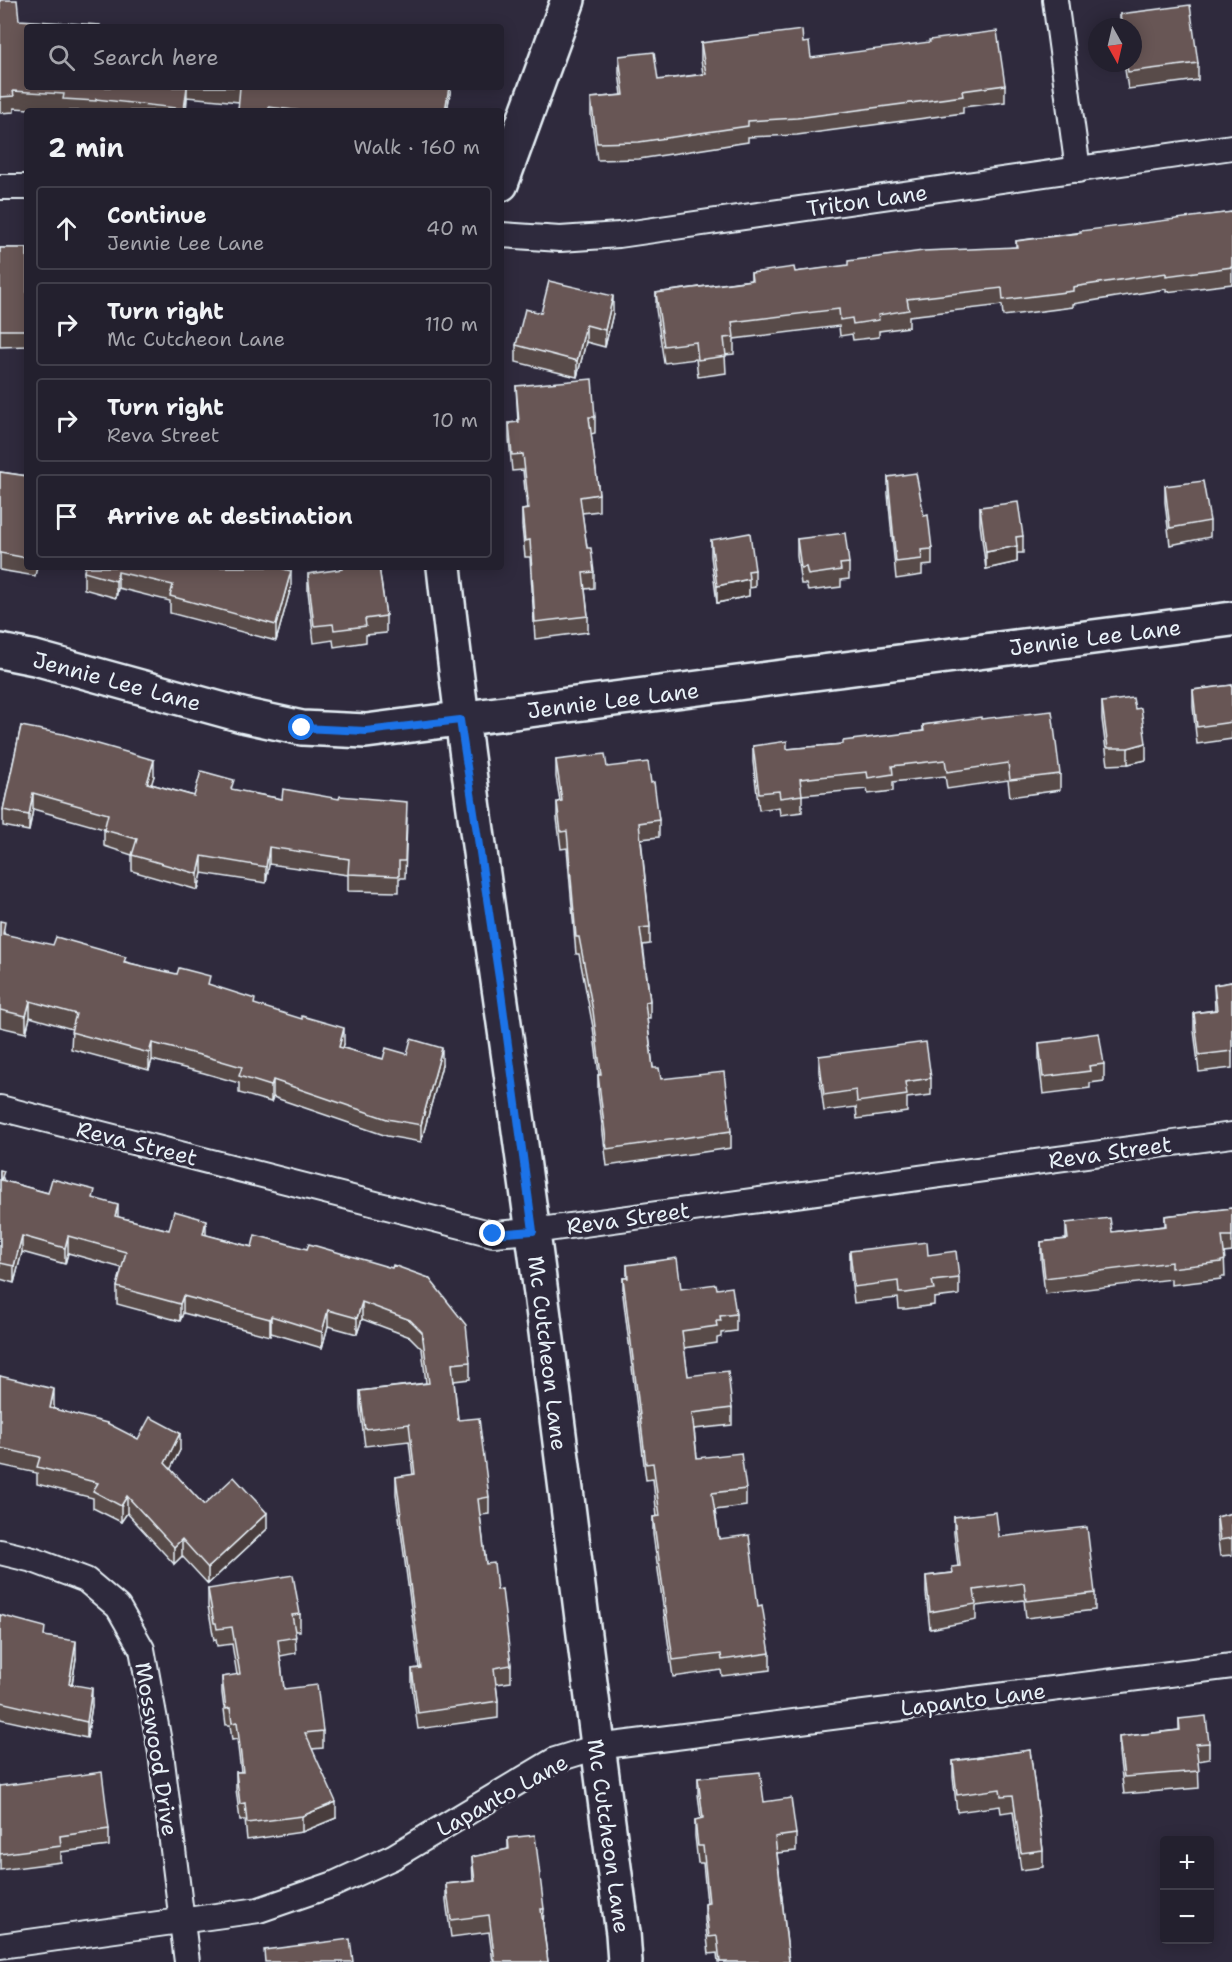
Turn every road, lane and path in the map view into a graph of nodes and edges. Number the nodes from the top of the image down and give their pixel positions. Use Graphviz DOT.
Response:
graph roads {
  1 [pos="568,0"];
  2 [pos="1055,0"];
  3 [pos="1232,147"];
  4 [pos="1078,170"];
  5 [pos="504,176"];
  6 [pos="0,187"];
  7 [pos="24,187"];
  8 [pos="504,235"];
  9 [pos="444,570"];
  10 [pos="1232,619"];
  11 [pos="0,651"];
  12 [pos="460,720"];
  13 [pos="0,1108"];
  14 [pos="1232,1136"];
  15 [pos="533,1231"];
  16 [pos="0,1552"];
  17 [pos="1232,1666"];
  18 [pos="597,1747"];
  19 [pos="182,1922"];
  20 [pos="0,1946"];
  21 [pos="187,1962"];
  22 [pos="625,1962"];
  1 -- 5 [label="street"];
  2 -- 4 [label="street"];
  3 -- 4 [label="street, Triton Lane"];
  4 -- 8 [label="street, Triton Lane"];
  6 -- 7 [label="street"];
  9 -- 12 [label="street, Mc Cutcheon Lane"];
  10 -- 12 [label="street, Jennie Lee Lane"];
  11 -- 12 [label="street, Jennie Lee Lane"];
  12 -- 15 [label="street, Mc Cutcheon Lane"];
  13 -- 15 [label="street, Reva Street"];
  14 -- 15 [label="street, Reva Street"];
  15 -- 18 [label="street, Mc Cutcheon Lane"];
  16 -- 19 [label="street, Mosswood Drive"];
  17 -- 18 [label="street, Lapanto Lane"];
  18 -- 19 [label="street, Lapanto Lane"];
  18 -- 22 [label="street, Mc Cutcheon Lane"];
  19 -- 20 [label="street, Lapanto Lane"];
  19 -- 21 [label="street, Mosswood Drive"];
}
